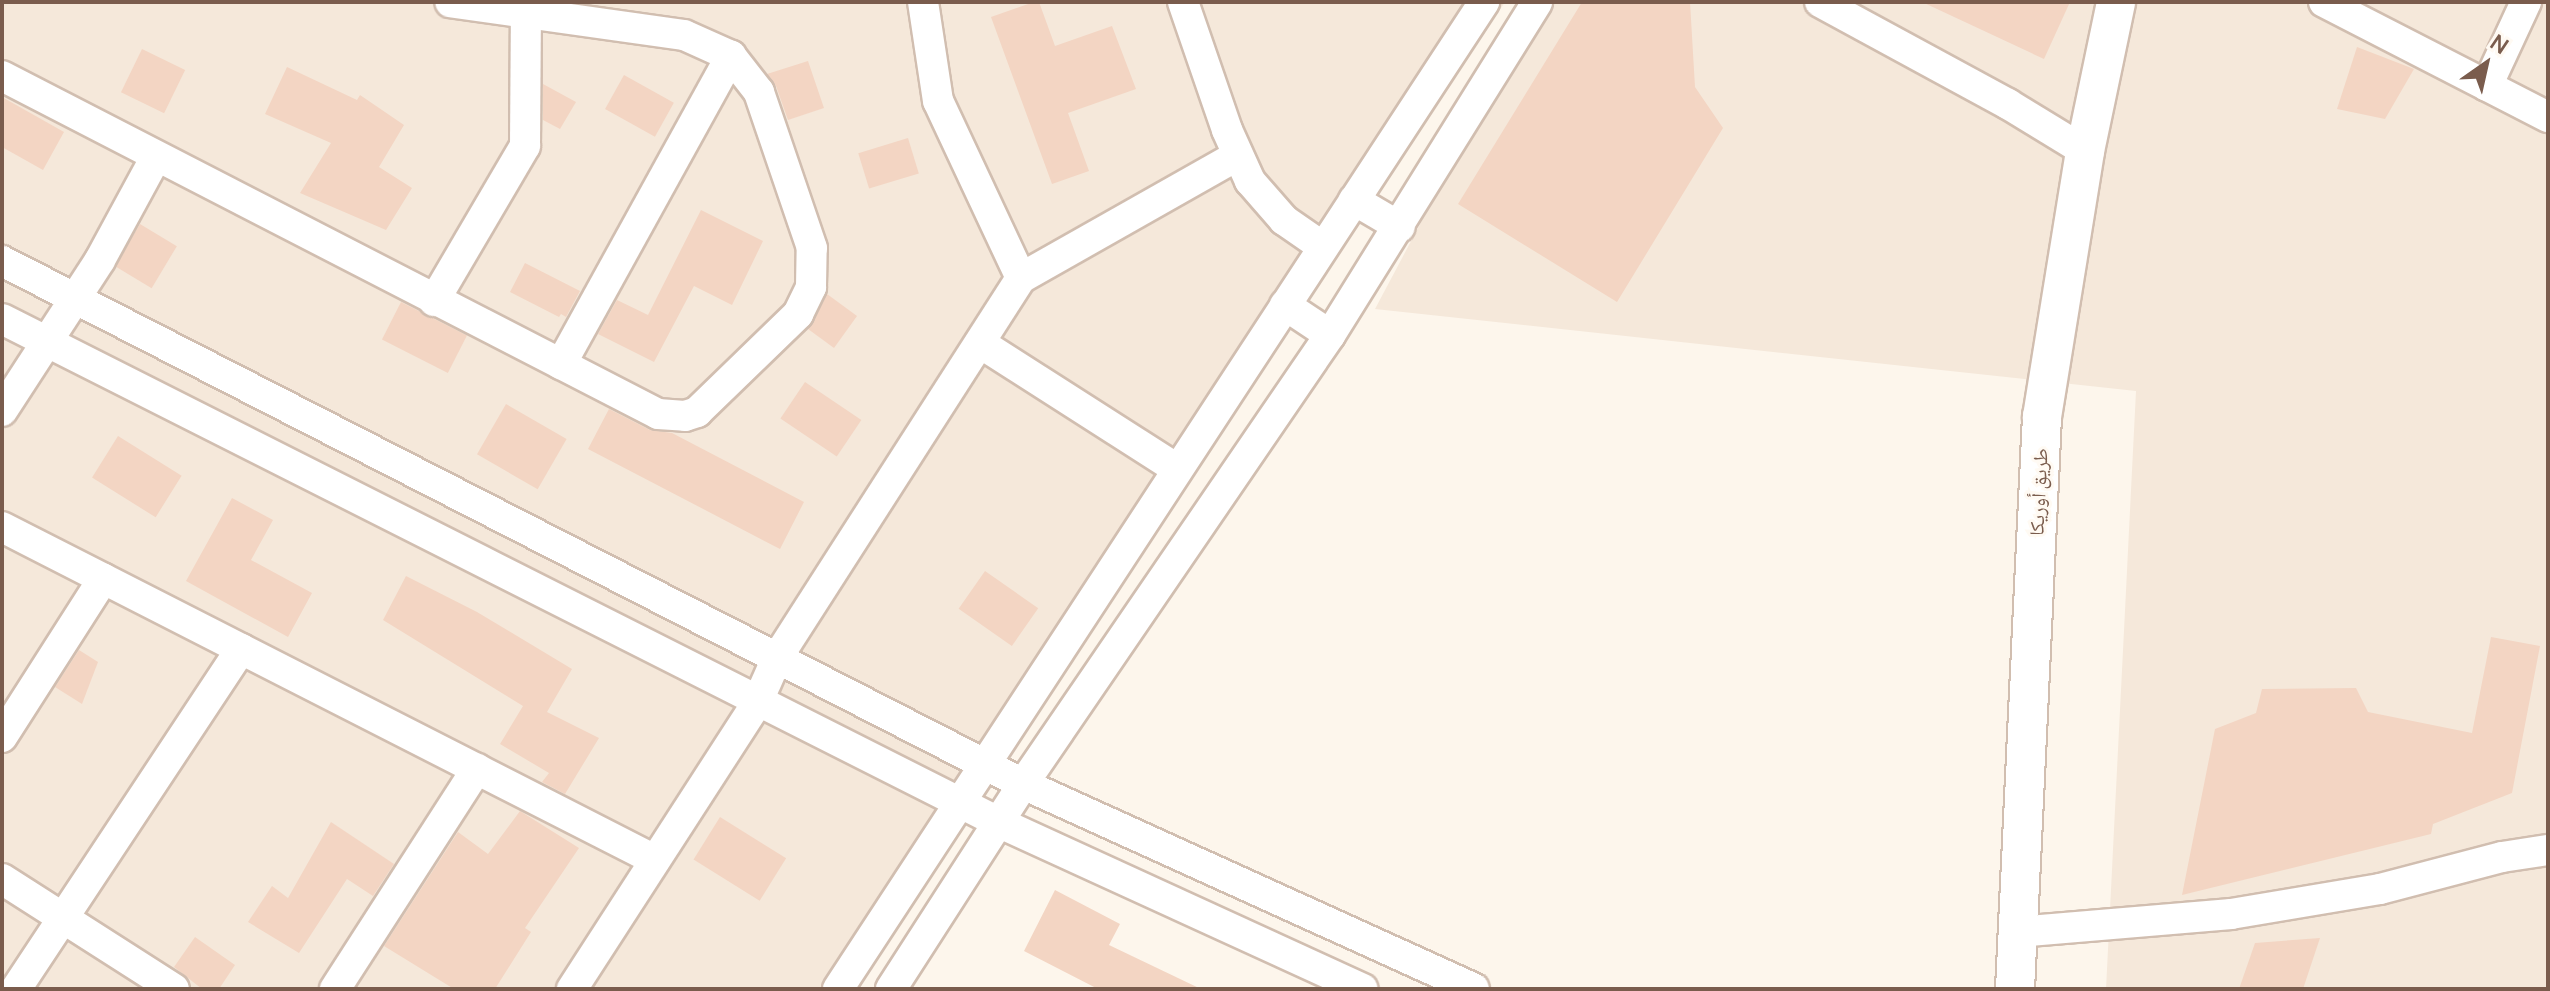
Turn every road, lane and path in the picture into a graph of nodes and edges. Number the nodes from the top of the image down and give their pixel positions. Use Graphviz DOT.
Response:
graph roads {
  1 [pos="450,2"];
  2 [pos="923,2"];
  3 [pos="1183,2"];
  4 [pos="1484,2"];
  5 [pos="1537,2"];
  6 [pos="1820,2"];
  7 [pos="2116,2"];
  8 [pos="2324,2"];
  9 [pos="2526,2"];
  10 [pos="526,14"];
  11 [pos="731,56"];
  12 [pos="2,76"];
  13 [pos="2487,86"];
  14 [pos="2548,117"];
  15 [pos="2085,151"];
  16 [pos="1237,156"];
  17 [pos="156,157"];
  18 [pos="1354,200"];
  19 [pos="1400,227"];
  20 [pos="1323,247"];
  21 [pos="2,261"];
  22 [pos="1021,278"];
  23 [pos="76,299"];
  24 [pos="434,301"];
  25 [pos="1285,305"];
  26 [pos="2,319"];
  27 [pos="1330,335"];
  28 [pos="47,342"];
  29 [pos="980,343"];
  30 [pos="561,364"];
  31 [pos="2,411"];
  32 [pos="1177,469"];
  33 [pos="2,527"];
  34 [pos="103,579"];
  35 [pos="241,649"];
  36 [pos="777,658"];
  37 [pos="758,701"];
  38 [pos="2,737"];
  39 [pos="983,764"];
  40 [pos="477,769"];
  41 [pos="1023,784"];
  42 [pos="958,802"];
  43 [pos="998,822"];
  44 [pos="2548,850"];
  45 [pos="655,860"];
  46 [pos="2,879"];
  47 [pos="64,918"];
  48 [pos="2017,932"];
  49 [pos="16,989"];
  50 [pos="174,989"];
  51 [pos="335,989"];
  52 [pos="572,989"];
  53 [pos="838,989"];
  54 [pos="891,989"];
  55 [pos="1363,989"];
  56 [pos="1474,989"];
  57 [pos="2015,989"];
  1 -- 10 [label="street"];
  2 -- 22 [label="street"];
  3 -- 16 [label="street"];
  4 -- 18 [label="street"];
  5 -- 19 [label="street"];
  6 -- 15 [label="street"];
  7 -- 15 [label="street, طريق أوريكا"];
  8 -- 13 [label="street"];
  9 -- 13 [label="street"];
  10 -- 11 [label="street"];
  10 -- 24 [label="street"];
  11 -- 30 [label="street"];
  11 -- 30 [label="street"];
  12 -- 17 [label="street"];
  13 -- 14 [label="street"];
  15 -- 48 [label="street, طريق أوريكا"];
  16 -- 20 [label="street"];
  16 -- 22 [label="street"];
  17 -- 23 [label="street"];
  17 -- 24 [label="street"];
  18 -- 19 [label="street"];
  18 -- 20 [label="street"];
  19 -- 27 [label="street"];
  20 -- 25 [label="street"];
  21 -- 23 [label="street"];
  22 -- 29 [label="street"];
  23 -- 28 [label="street"];
  23 -- 36 [label="street"];
  24 -- 30 [label="street"];
  25 -- 27 [label="street"];
  25 -- 32 [label="street"];
  26 -- 28 [label="street"];
  27 -- 41 [label="street"];
  28 -- 31 [label="street"];
  28 -- 37 [label="street"];
  29 -- 32 [label="street"];
  29 -- 36 [label="street"];
  32 -- 39 [label="street"];
  33 -- 34 [label="street"];
  34 -- 35 [label="street"];
  34 -- 38 [label="street"];
  35 -- 40 [label="street"];
  35 -- 47 [label="street"];
  36 -- 37 [label="street"];
  36 -- 39 [label="street"];
  37 -- 42 [label="street"];
  37 -- 45 [label="street"];
  39 -- 41 [label="street"];
  39 -- 42 [label="street"];
  40 -- 45 [label="street"];
  40 -- 51 [label="street"];
  41 -- 43 [label="street"];
  41 -- 56 [label="street"];
  42 -- 43 [label="street"];
  42 -- 53 [label="street"];
  43 -- 54 [label="street"];
  43 -- 55 [label="street"];
  44 -- 48 [label="street"];
  45 -- 52 [label="street"];
  46 -- 47 [label="street"];
  47 -- 49 [label="street"];
  47 -- 50 [label="street"];
  48 -- 57 [label="street, طريق أوريكا"];
}
